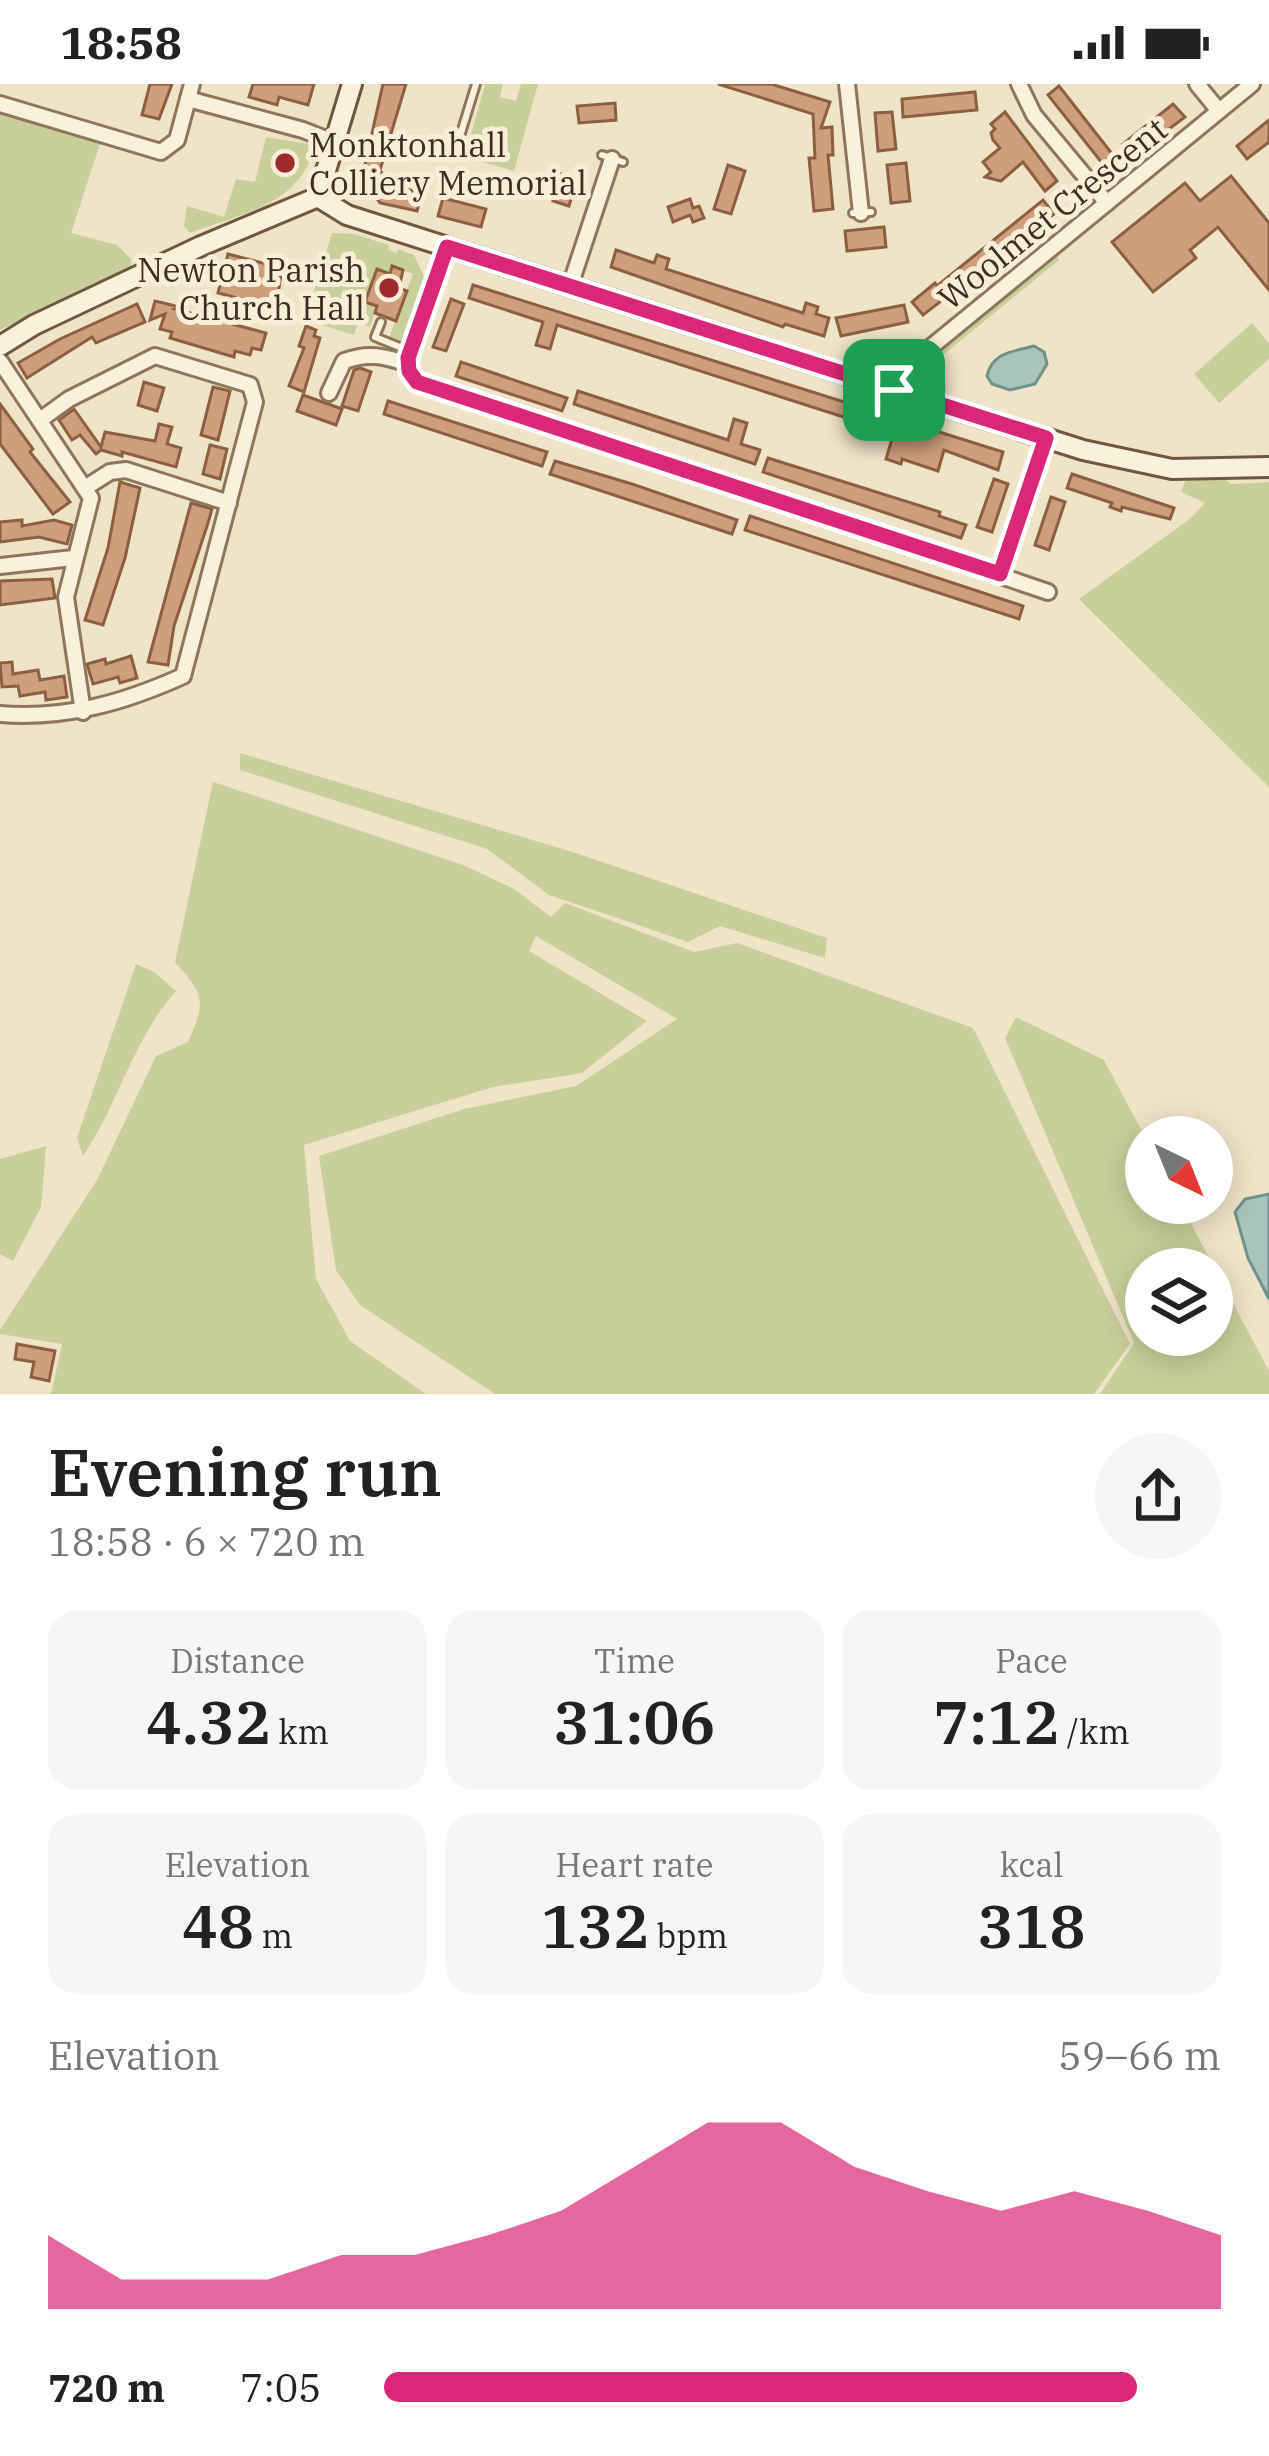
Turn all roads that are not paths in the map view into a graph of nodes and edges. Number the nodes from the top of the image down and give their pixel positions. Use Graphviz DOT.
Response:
graph roads {
  1 [pos="352,84"];
  2 [pos="476,84"];
  3 [pos="847,84"];
  4 [pos="1019,84"];
  5 [pos="1197,84"];
  6 [pos="1252,84"];
  7 [pos="190,92"];
  8 [pos="0,104"];
  9 [pos="1219,111"];
  10 [pos="336,143"];
  11 [pos="457,146"];
  12 [pos="612,159"];
  13 [pos="319,197"];
  14 [pos="1107,203"];
  15 [pos="862,213"];
  16 [pos="447,247"];
  17 [pos="570,286"];
  18 [pos="381,322"];
  19 [pos="0,346"];
  20 [pos="409,358"];
  21 [pos="0,361"];
  22 [pos="894,390"];
  23 [pos="329,393"];
  24 [pos="40,420"];
  25 [pos="1046,438"];
  26 [pos="1269,467"];
  27 [pos="86,488"];
  28 [pos="229,502"];
  29 [pos="73,559"];
  30 [pos="0,566"];
  31 [pos="1000,574"];
  32 [pos="1048,592"];
  33 [pos="83,712"];
  34 [pos="0,714"];
  1 -- 10 [label="street"];
  2 -- 11 [label="lane"];
  3 -- 15 [label="street"];
  4 -- 14 [label="street"];
  5 -- 9 [label="street"];
  6 -- 9 [label="street, Woolmet Crescent"];
  7 -- 8 [label="street"];
  7 -- 10 [label="street"];
  9 -- 14 [label="street, Woolmet Crescent"];
  10 -- 13 [label="street"];
  12 -- 17 [label="street"];
  13 -- 16 [label="street"];
  13 -- 19 [label="street"];
  14 -- 22 [label="street, Woolmet Crescent"];
  16 -- 17 [label="street"];
  16 -- 20 [label="street"];
  17 -- 22 [label="street"];
  18 -- 20 [label="lane"];
  20 -- 23 [label="street"];
  20 -- 31 [label="street"];
  21 -- 24 [label="street"];
  22 -- 25 [label="street"];
  24 -- 27 [label="street"];
  24 -- 28 [label="street"];
  25 -- 26 [label="street"];
  25 -- 31 [label="street"];
  27 -- 28 [label="street"];
  27 -- 29 [label="street"];
  28 -- 33 [label="street"];
  29 -- 30 [label="street"];
  29 -- 33 [label="street"];
  31 -- 32 [label="street"];
  33 -- 34 [label="street"];
}
